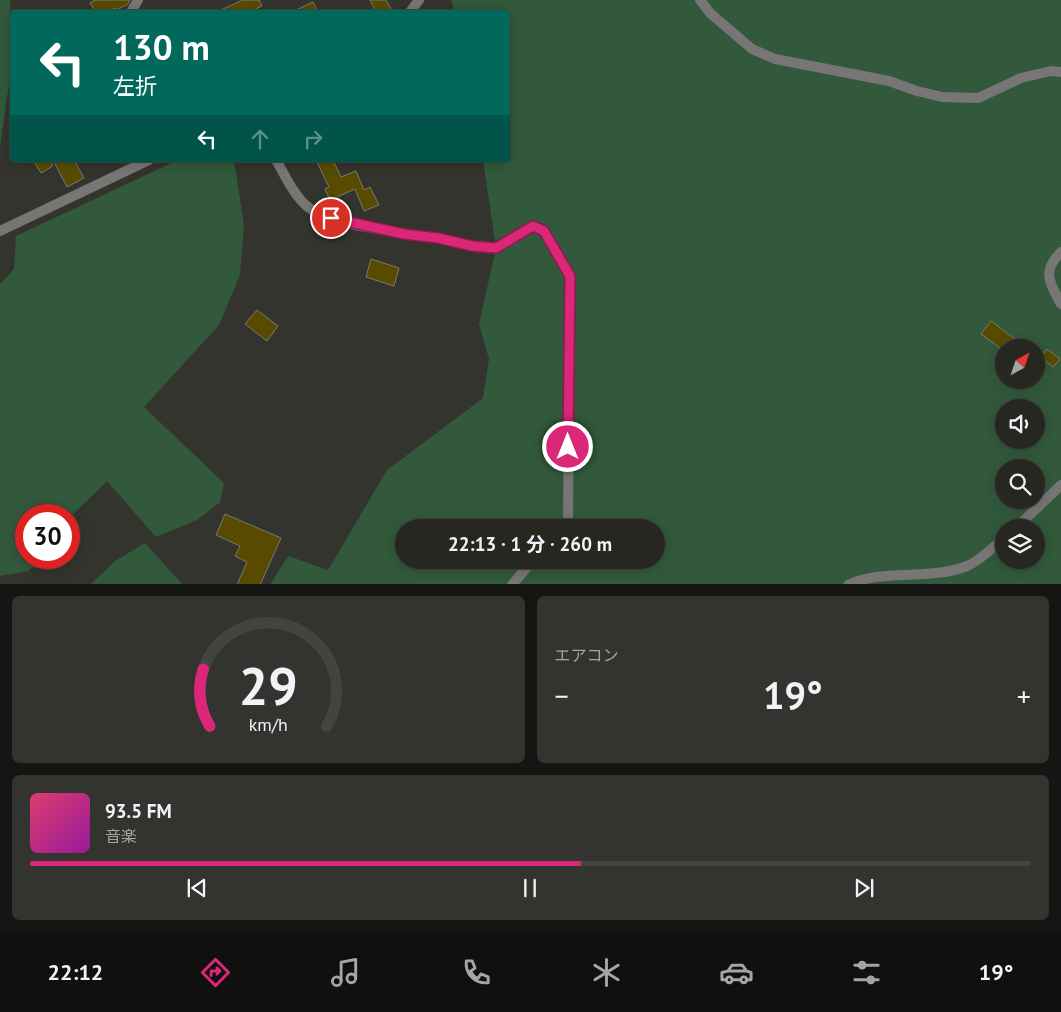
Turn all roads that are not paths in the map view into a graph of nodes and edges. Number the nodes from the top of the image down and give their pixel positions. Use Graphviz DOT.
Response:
graph roads {
  1 [pos="700,0"];
  2 [pos="1061,72"];
  3 [pos="145,162"];
  4 [pos="277,162"];
  5 [pos="0,231"];
  6 [pos="1061,252"];
  7 [pos="1061,304"];
  8 [pos="1061,485"];
  9 [pos="568,519"];
  10 [pos="1025,519"];
  11 [pos="995,545"];
  12 [pos="525,569"];
  13 [pos="512,584"];
  14 [pos="848,584"];
  1 -- 2 [label="street"];
  3 -- 5 [label="street"];
  4 -- 9 [label="street"];
  6 -- 7 [label="street"];
  8 -- 10 [label="street"];
  11 -- 14 [label="street"];
  12 -- 13 [label="street"];
}
